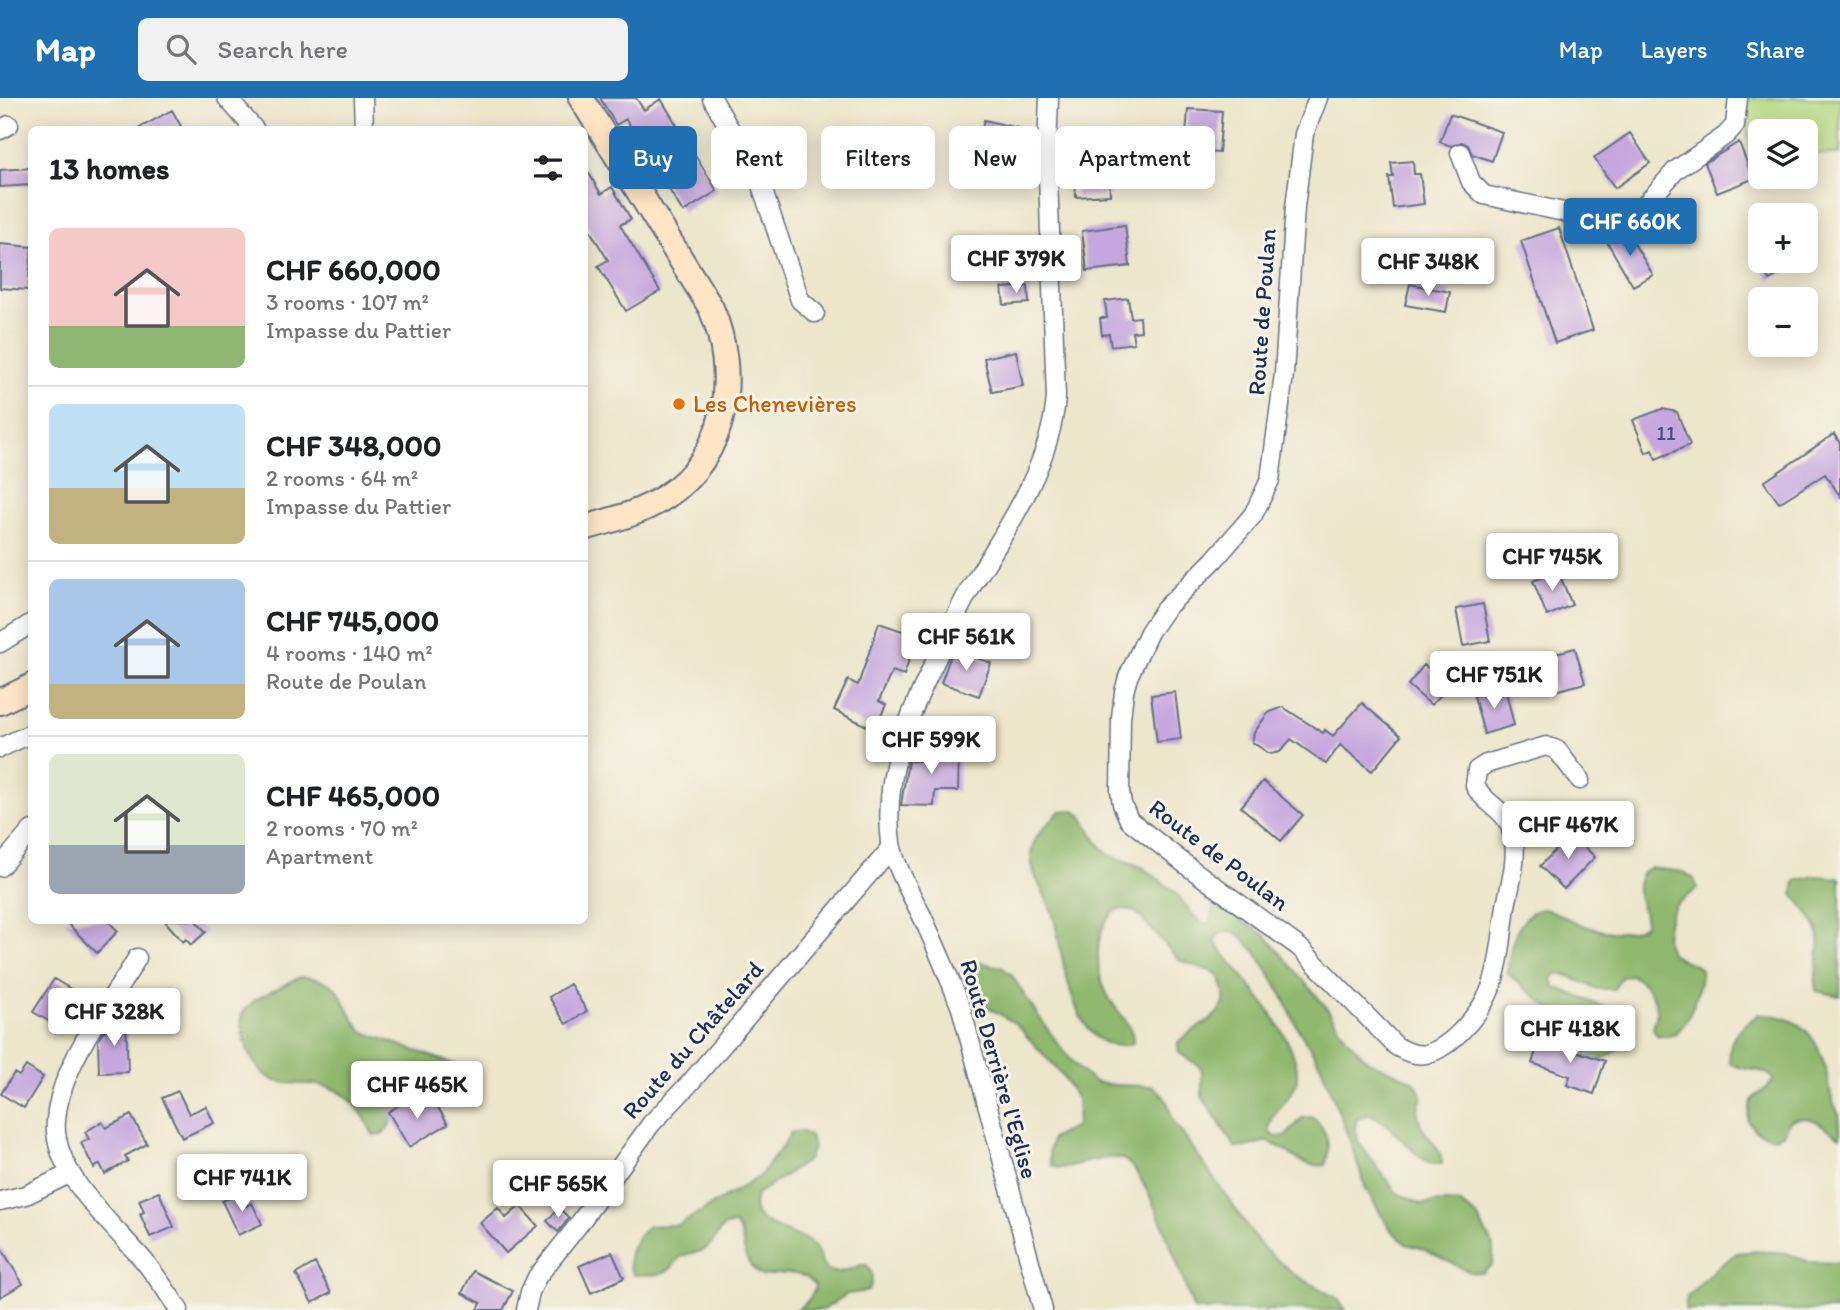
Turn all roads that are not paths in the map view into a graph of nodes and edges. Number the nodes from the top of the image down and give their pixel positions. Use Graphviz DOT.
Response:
graph roads {
  1 [pos="227,98"];
  2 [pos="363,98"];
  3 [pos="581,98"];
  4 [pos="712,98"];
  5 [pos="1049,98"];
  6 [pos="1318,98"];
  7 [pos="1738,98"];
  8 [pos="252,126"];
  9 [pos="363,126"];
  10 [pos="1460,153"];
  11 [pos="815,313"];
  12 [pos="588,527"];
  13 [pos="28,626"];
  14 [pos="0,643"];
  15 [pos="28,681"];
  16 [pos="0,688"];
  17 [pos="28,688"];
  18 [pos="0,702"];
  19 [pos="28,735"];
  20 [pos="0,748"];
  21 [pos="1580,780"];
  22 [pos="28,835"];
  23 [pos="892,847"];
  24 [pos="0,867"];
  25 [pos="137,958"];
  26 [pos="71,1173"];
  27 [pos="0,1201"];
  28 [pos="179,1310"];
  29 [pos="526,1310"];
  30 [pos="1043,1310"];
  1 -- 8 [label="street"];
  2 -- 9 [label="street"];
  3 -- 12 [label="main road"];
  4 -- 11 [label="street"];
  5 -- 23 [label="street, Route Derrière l'Eglise"];
  6 -- 21 [label="street, Route de Poulan"];
  7 -- 10 [label="street"];
  13 -- 14 [label="street"];
  15 -- 16 [label="main road"];
  17 -- 18 [label="main road"];
  19 -- 20 [label="street"];
  22 -- 24 [label="street"];
  23 -- 29 [label="street, Route du Châtelard"];
  23 -- 30 [label="street, Route Derrière l'Eglise"];
  25 -- 26 [label="street"];
  26 -- 27 [label="street"];
  26 -- 28 [label="street"];
}
